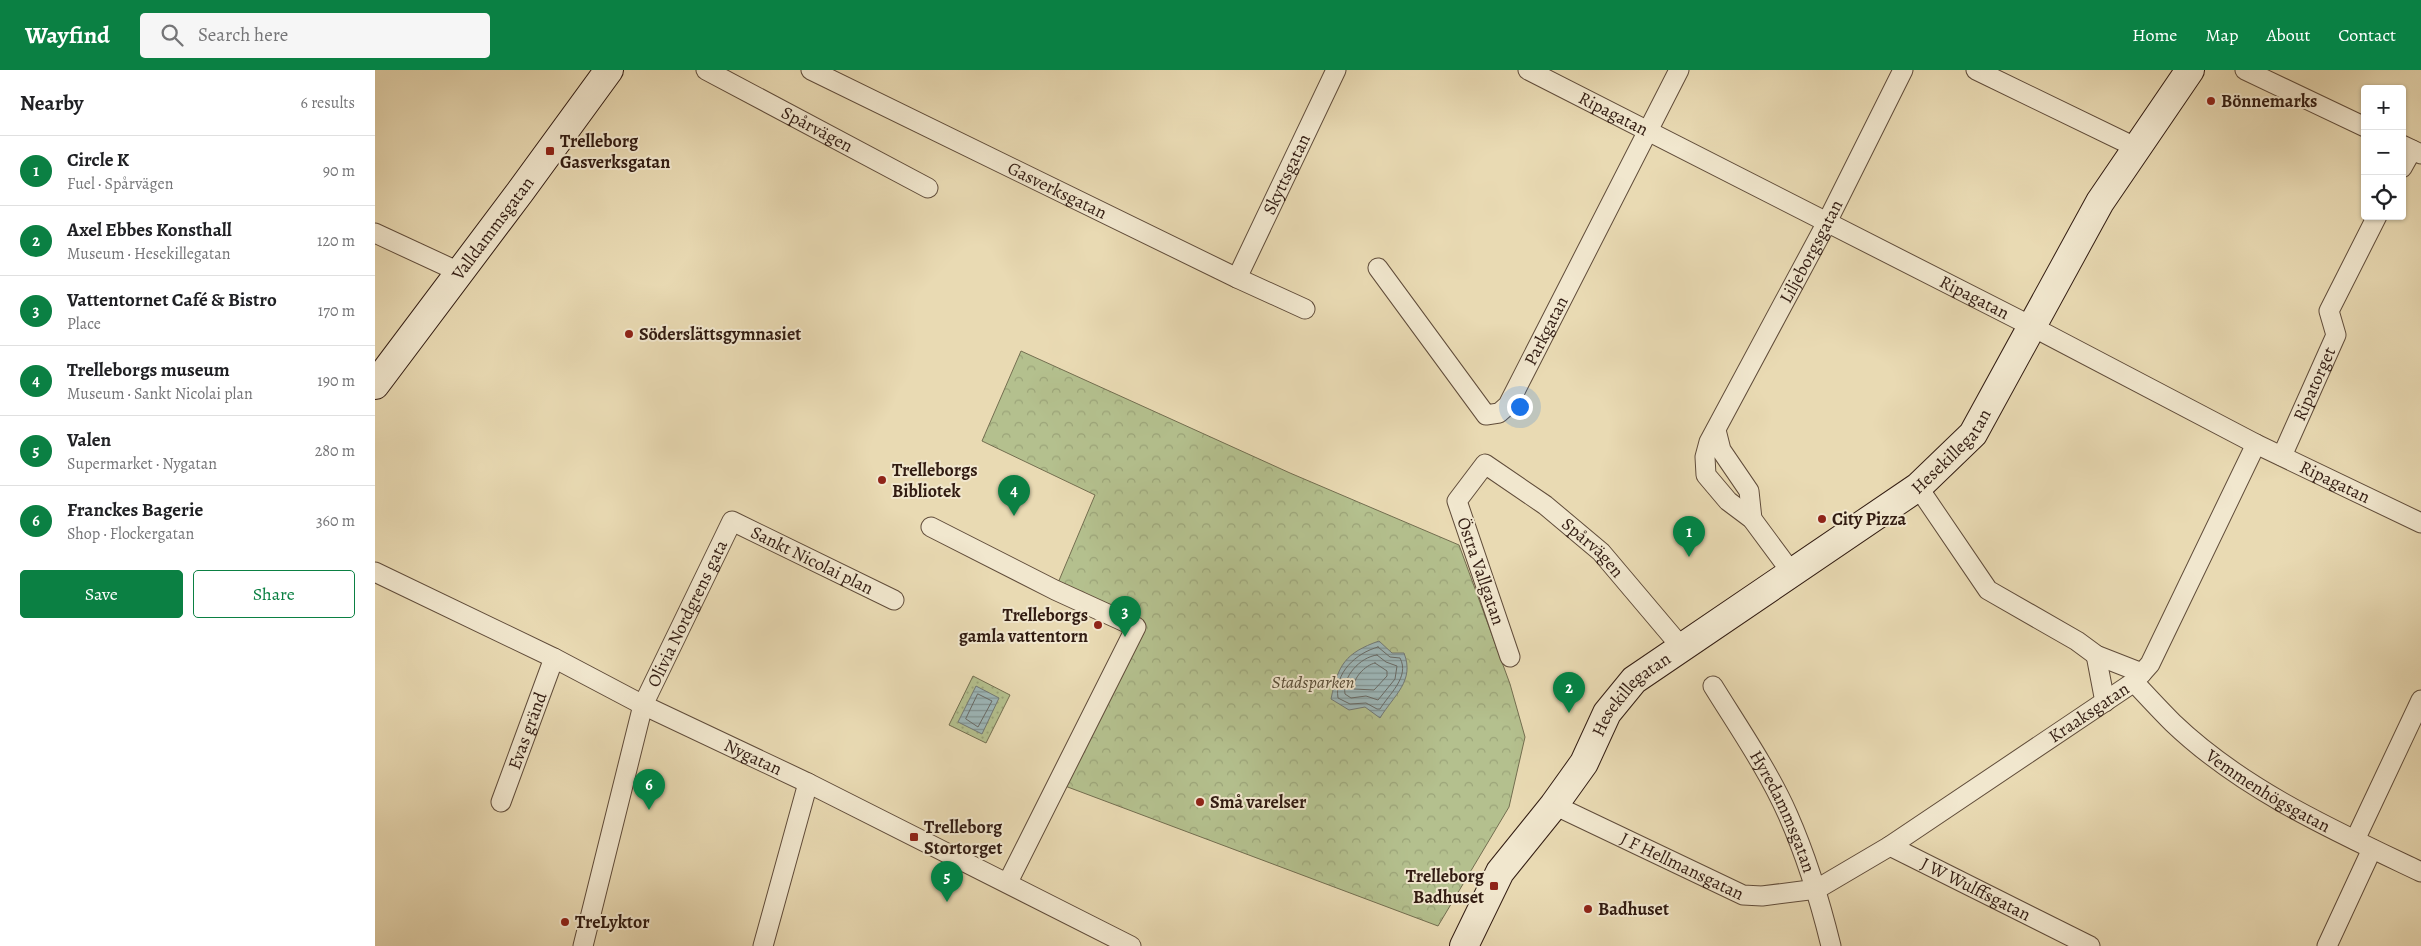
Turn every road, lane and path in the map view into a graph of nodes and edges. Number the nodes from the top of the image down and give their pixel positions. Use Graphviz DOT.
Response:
graph roads {
  1 [pos="609,70"];
  2 [pos="706,70"];
  3 [pos="811,70"];
  4 [pos="1336,70"];
  5 [pos="1528,70"];
  6 [pos="1679,70"];
  7 [pos="1903,70"];
  8 [pos="1976,70"];
  9 [pos="2190,70"];
  10 [pos="2245,70"];
  11 [pos="2361,125"];
  12 [pos="1649,131"];
  13 [pos="2137,148"];
  14 [pos="928,188"];
  15 [pos="2375,220"];
  16 [pos="1826,224"];
  17 [pos="375,233"];
  18 [pos="1378,268"];
  19 [pos="459,272"];
  20 [pos="1237,278"];
  21 [pos="1305,309"];
  22 [pos="2031,326"];
  23 [pos="375,385"];
  24 [pos="1715,430"];
  25 [pos="2256,444"];
  26 [pos="2282,456"];
  27 [pos="1485,464"];
  28 [pos="1918,487"];
  29 [pos="1752,519"];
  30 [pos="732,521"];
  31 [pos="2421,523"];
  32 [pos="931,527"];
  33 [pos="375,572"];
  34 [pos="1791,573"];
  35 [pos="894,600"];
  36 [pos="1683,648"];
  37 [pos="2095,655"];
  38 [pos="1510,657"];
  39 [pos="554,658"];
  40 [pos="2138,678"];
  41 [pos="1713,686"];
  42 [pos="2421,700"];
  43 [pos="2105,702"];
  44 [pos="643,705"];
  45 [pos="808,782"];
  46 [pos="501,802"];
  47 [pos="1554,804"];
  48 [pos="2355,840"];
  49 [pos="1890,846"];
  50 [pos="2372,848"];
  51 [pos="2421,872"];
  52 [pos="1008,882"];
  53 [pos="1817,889"];
  54 [pos="583,946"];
  55 [pos="763,946"];
  56 [pos="1131,946"];
  57 [pos="1464,946"];
  58 [pos="1831,946"];
  59 [pos="2090,946"];
  60 [pos="2327,946"];
  1 -- 19 [label="street, Valldammsgatan"];
  2 -- 14 [label="street, Spårvägen"];
  3 -- 20 [label="street, Gasverksgatan"];
  4 -- 20 [label="street, Skyttsgatan"];
  5 -- 12 [label="street, Ripagatan"];
  6 -- 12 [label="street, Parkgatan"];
  7 -- 16 [label="street, Liljeborgsgatan"];
  8 -- 13 [label="street"];
  9 -- 13 [label="street, Hesekillegatan"];
  10 -- 11 [label="street"];
  12 -- 16 [label="street, Ripagatan"];
  12 -- 18 [label="street, Parkgatan"];
  13 -- 22 [label="street, Hesekillegatan"];
  15 -- 26 [label="street, Ripatorget"];
  16 -- 22 [label="street, Ripagatan"];
  16 -- 24 [label="street, Liljeborgsgatan"];
  17 -- 19 [label="street"];
  19 -- 23 [label="street, Valldammsgatan"];
  20 -- 21 [label="street, Gasverksgatan"];
  22 -- 25 [label="street, Ripagatan"];
  22 -- 28 [label="street, Hesekillegatan"];
  24 -- 29 [label="street, Liljeborgsgatan"];
  24 -- 29 [label="street, Liljeborgsgatan"];
  25 -- 26 [label="street, Ripagatan"];
  25 -- 40 [label="street, Kraaksgatan"];
  26 -- 31 [label="street, Ripagatan"];
  27 -- 36 [label="street, Spårvägen"];
  27 -- 38 [label="street, Östra Vallgatan"];
  28 -- 34 [label="street, Hesekillegatan"];
  28 -- 37 [label="street, Vemmenhögsgatan"];
  29 -- 34 [label="street, Liljeborgsgatan"];
  30 -- 35 [label="street, Sankt Nicolai plan"];
  30 -- 44 [label="street, Olivia Nordgrens gata"];
  32 -- 52 [label="street"];
  33 -- 39 [label="street, Nygatan"];
  34 -- 36 [label="street, Hesekillegatan"];
  36 -- 47 [label="street, Hesekillegatan"];
  37 -- 40 [label="street, Vemmenhögsgatan"];
  37 -- 43 [label="street"];
  39 -- 44 [label="street, Nygatan"];
  39 -- 46 [label="street, Evas gränd"];
  40 -- 43 [label="street, Kraaksgatan"];
  40 -- 48 [label="street, Vemmenhögsgatan"];
  41 -- 53 [label="street, Hyredammsgatan"];
  42 -- 48 [label="street"];
  43 -- 49 [label="street, Kraaksgatan"];
  44 -- 45 [label="street, Nygatan"];
  44 -- 54 [label="street, Olivia Nordgrens gata"];
  45 -- 52 [label="street, Nygatan"];
  45 -- 55 [label="street"];
  47 -- 53 [label="street, J F Hellmansgatan"];
  47 -- 57 [label="street"];
  48 -- 50 [label="street, Vemmenhögsgatan"];
  49 -- 53 [label="street, Kraaksgatan"];
  49 -- 59 [label="street, J W Wulffsgatan"];
  50 -- 51 [label="street, Vemmenhögsgatan"];
  50 -- 60 [label="street"];
  52 -- 56 [label="street, Nygatan"];
  53 -- 58 [label="street, Hyredammsgatan"];
}
